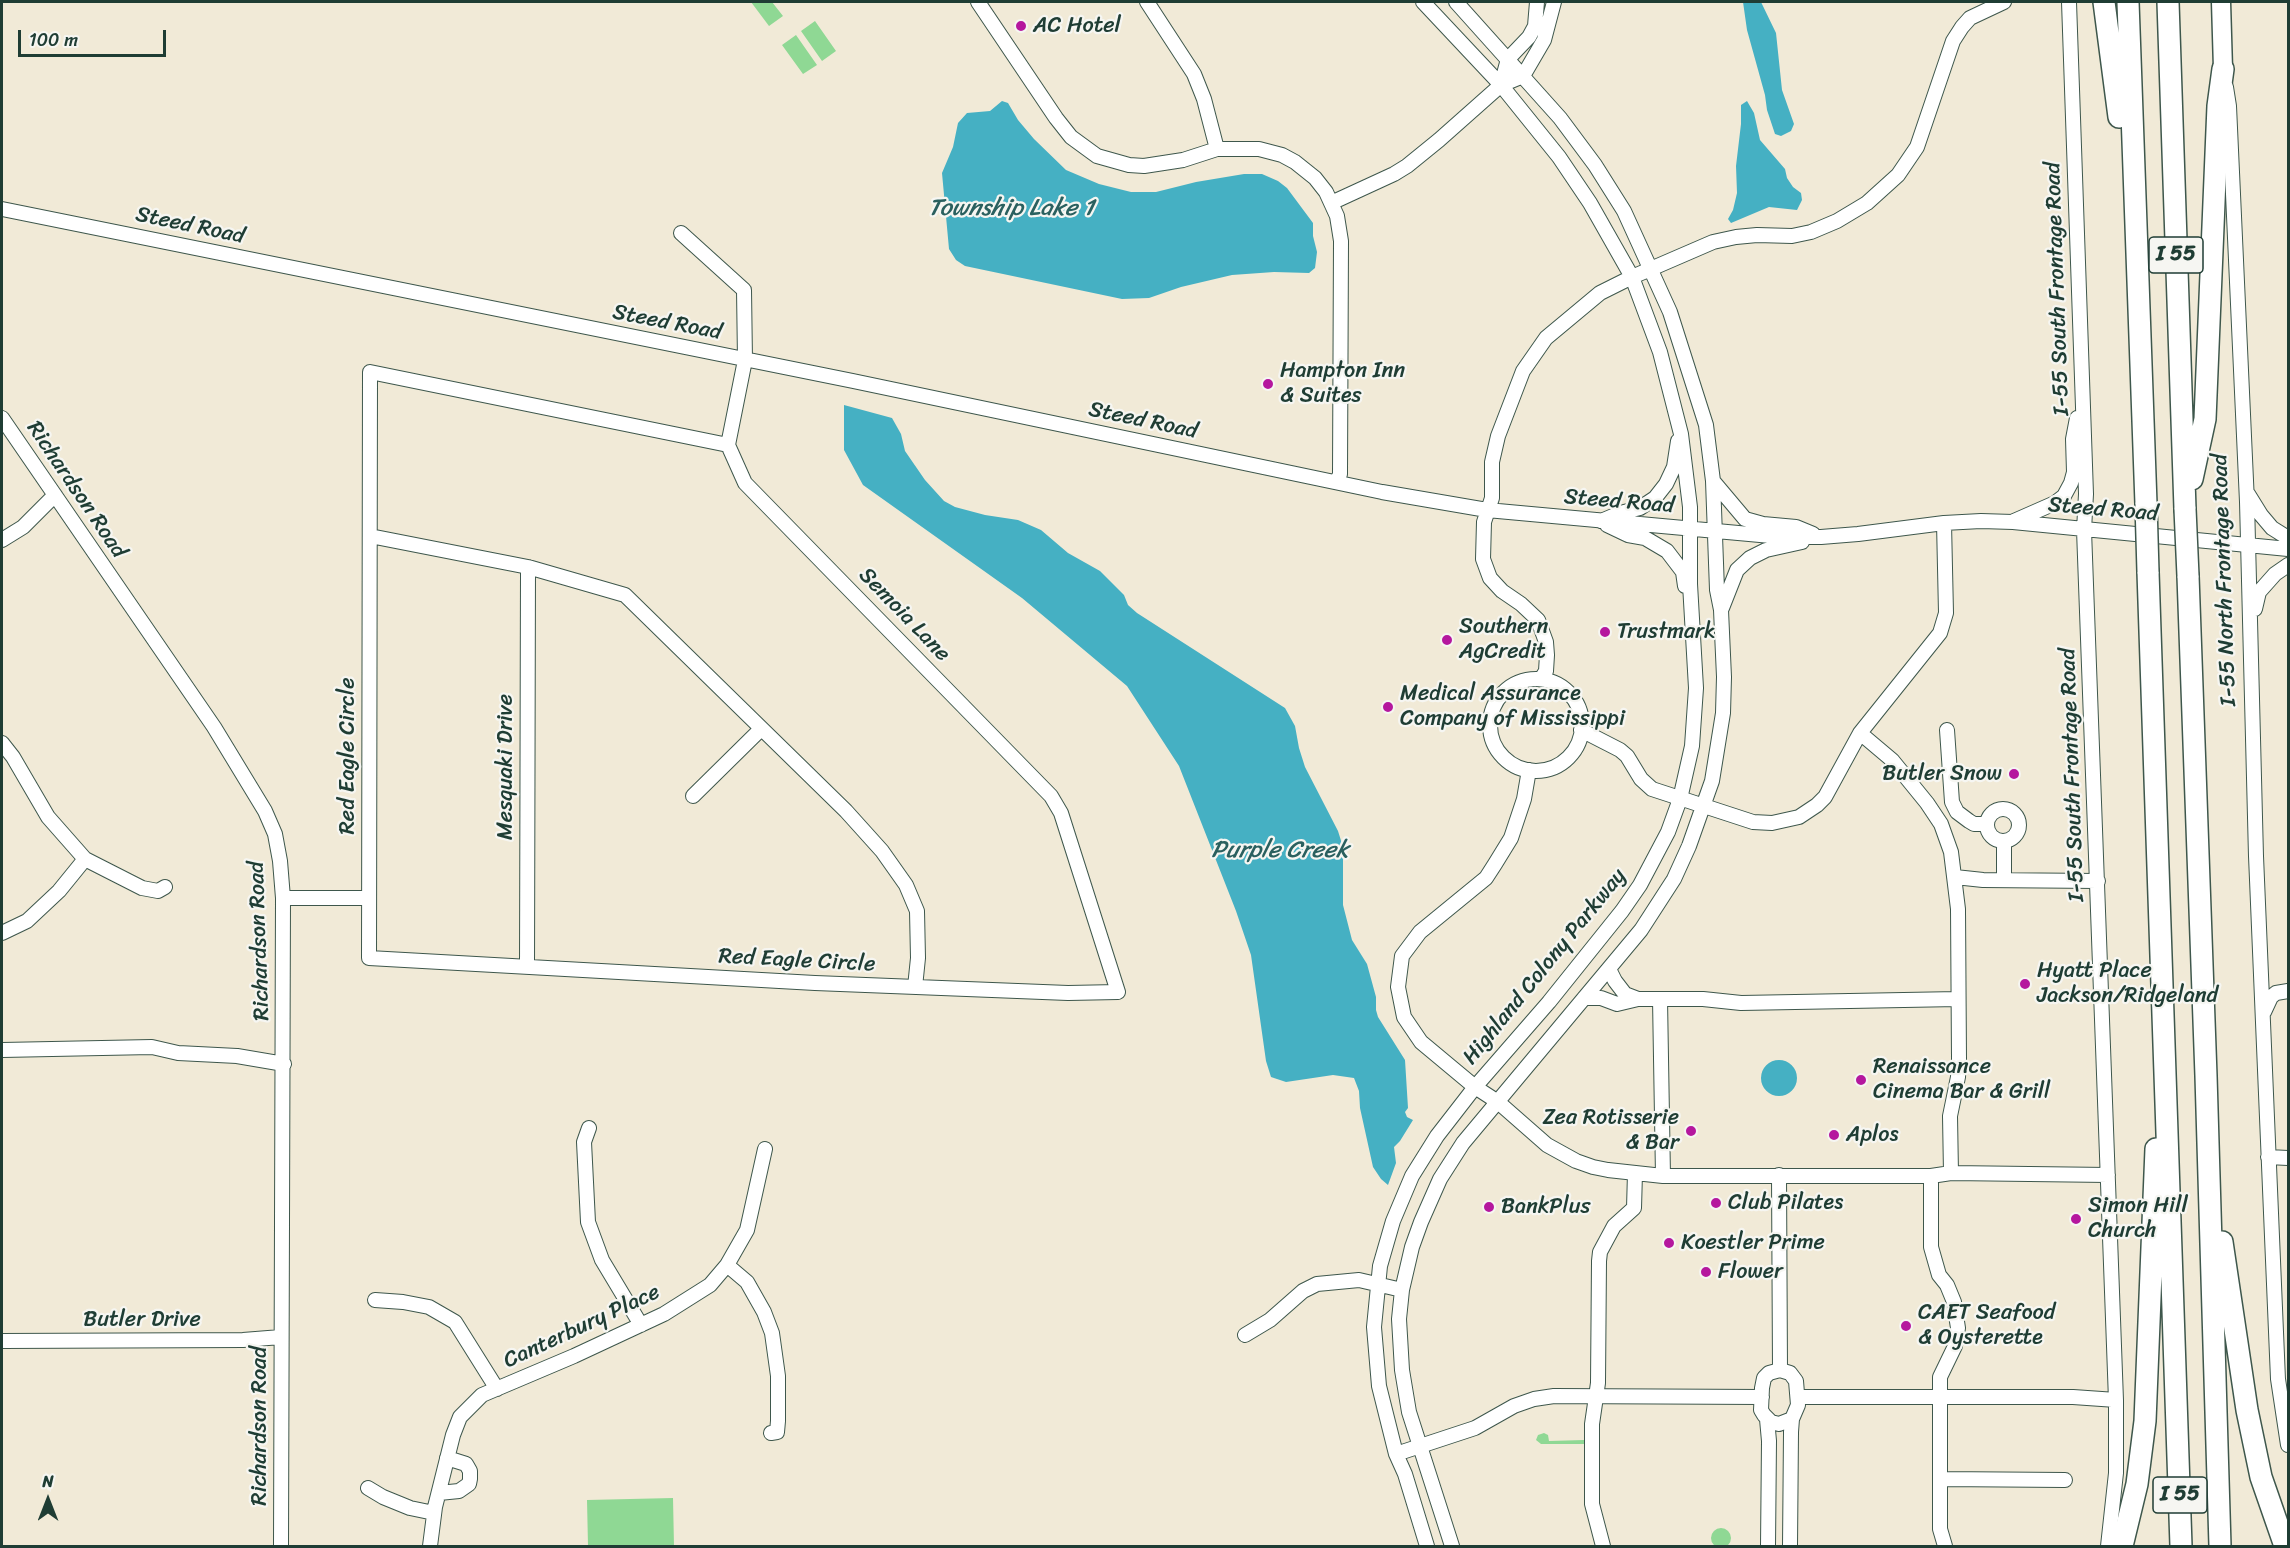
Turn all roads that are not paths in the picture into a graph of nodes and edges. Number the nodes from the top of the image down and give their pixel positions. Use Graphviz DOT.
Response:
graph roads {
  1 [pos="978,2"];
  2 [pos="1147,2"];
  3 [pos="1423,2"];
  4 [pos="1456,2"];
  5 [pos="1537,2"];
  6 [pos="1554,2"];
  7 [pos="2004,2"];
  8 [pos="2069,2"];
  9 [pos="2104,2"];
  10 [pos="2128,2"];
  11 [pos="2168,2"];
  12 [pos="2221,2"];
  13 [pos="1982,5"];
  14 [pos="1508,59"];
  15 [pos="2223,69"];
  16 [pos="1523,76"];
  17 [pos="1501,85"];
  18 [pos="1217,148"];
  19 [pos="2133,156"];
  20 [pos="1331,202"];
  21 [pos="2,209"];
  22 [pos="681,233"];
  23 [pos="1652,268"];
  24 [pos="1632,277"];
  25 [pos="744,360"];
  26 [pos="2082,396"];
  27 [pos="2,418"];
  28 [pos="1681,434"];
  29 [pos="728,445"];
  30 [pos="1713,481"];
  31 [pos="1337,482"];
  32 [pos="2246,490"];
  33 [pos="55,495"];
  34 [pos="2185,509"];
  35 [pos="1487,510"];
  36 [pos="1599,522"];
  37 [pos="2013,522"];
  38 [pos="1944,523"];
  39 [pos="1689,529"];
  40 [pos="2084,530"];
  41 [pos="1716,532"];
  42 [pos="370,536"];
  43 [pos="1821,537"];
  44 [pos="2289,538"];
  45 [pos="2,540"];
  46 [pos="2248,543"];
  47 [pos="2289,549"];
  48 [pos="2289,565"];
  49 [pos="528,567"];
  50 [pos="1690,609"];
  51 [pos="1721,610"];
  52 [pos="2251,626"];
  53 [pos="1541,679"];
  54 [pos="761,729"];
  55 [pos="1581,729"];
  56 [pos="1947,730"];
  57 [pos="1860,733"];
  58 [pos="2,743"];
  59 [pos="1529,770"];
  60 [pos="693,796"];
  61 [pos="1680,799"];
  62 [pos="1704,806"];
  63 [pos="1987,824"];
  64 [pos="2004,841"];
  65 [pos="85,859"];
  66 [pos="1954,877"];
  67 [pos="2004,880"];
  68 [pos="2098,880"];
  69 [pos="165,887"];
  70 [pos="283,898"];
  71 [pos="368,898"];
  72 [pos="2,933"];
  73 [pos="2161,951"];
  74 [pos="2260,966"];
  75 [pos="527,968"];
  76 [pos="1609,969"];
  77 [pos="2289,985"];
  78 [pos="915,987"];
  79 [pos="2289,991"];
  80 [pos="1068,993"];
  81 [pos="1584,998"];
  82 [pos="1638,999"];
  83 [pos="1660,999"];
  84 [pos="1958,999"];
  85 [pos="2262,1017"];
  86 [pos="2,1050"];
  87 [pos="284,1064"];
  88 [pos="2206,1076"];
  89 [pos="1475,1087"];
  90 [pos="1498,1102"];
  91 [pos="589,1128"];
  92 [pos="765,1149"];
  93 [pos="2268,1157"];
  94 [pos="2289,1158"];
  95 [pos="1635,1173"];
  96 [pos="1950,1173"];
  97 [pos="1779,1175"];
  98 [pos="2108,1175"];
  99 [pos="1663,1176"];
  100 [pos="1931,1176"];
  101 [pos="727,1265"];
  102 [pos="1378,1286"];
  103 [pos="1402,1290"];
  104 [pos="375,1300"];
  105 [pos="641,1325"];
  106 [pos="1245,1335"];
  107 [pos="282,1337"];
  108 [pos="2,1341"];
  109 [pos="1780,1370"];
  110 [pos="497,1389"];
  111 [pos="1596,1397"];
  112 [pos="1762,1397"];
  113 [pos="1798,1397"];
  114 [pos="1940,1397"];
  115 [pos="2116,1400"];
  116 [pos="1767,1419"];
  117 [pos="1792,1419"];
  118 [pos="771,1433"];
  119 [pos="1420,1445"];
  120 [pos="2289,1445"];
  121 [pos="1396,1454"];
  122 [pos="447,1458"];
  123 [pos="1940,1479"];
  124 [pos="2065,1480"];
  125 [pos="368,1488"];
  126 [pos="439,1492"];
  127 [pos="434,1513"];
  128 [pos="281,1546"];
  129 [pos="430,1546"];
  130 [pos="1427,1546"];
  131 [pos="1452,1546"];
  132 [pos="1603,1546"];
  133 [pos="1768,1546"];
  134 [pos="1791,1546"];
  135 [pos="1945,1546"];
  136 [pos="2108,1546"];
  137 [pos="2122,1546"];
  138 [pos="2181,1546"];
  139 [pos="2220,1546"];
  140 [pos="2285,1546"];
  1 -- 18 [label="street"];
  2 -- 18 [label="street"];
  3 -- 17 [label="street, Highland Colony Parkway"];
  4 -- 14 [label="street"];
  5 -- 14 [label="street"];
  6 -- 16 [label="street"];
  7 -- 13 [label="street"];
  8 -- 26 [label="street, I-55 South Frontage Road"];
  9 -- 19 [label="highway"];
  10 -- 19 [label="highway, I 55"];
  11 -- 34 [label="highway, I 55"];
  12 -- 15 [label="main road, I-55 North Frontage Road"];
  13 -- 23 [label="street"];
  14 -- 16 [label="street"];
  14 -- 17 [label="street"];
  15 -- 32 [label="street, I-55 North Frontage Road"];
  15 -- 34 [label="highway"];
  16 -- 17 [label="street"];
  16 -- 23 [label="street"];
  17 -- 20 [label="street"];
  17 -- 24 [label="street, Highland Colony Parkway"];
  18 -- 20 [label="street"];
  19 -- 73 [label="highway, I 55, bridge"];
  20 -- 31 [label="street"];
  21 -- 25 [label="street, Steed Road"];
  22 -- 25 [label="street"];
  23 -- 24 [label="street"];
  23 -- 30 [label="street"];
  24 -- 28 [label="street, Highland Colony Parkway"];
  24 -- 35 [label="street"];
  25 -- 29 [label="street"];
  25 -- 31 [label="street, Steed Road"];
  26 -- 37 [label="street"];
  26 -- 40 [label="street, I-55 South Frontage Road"];
  27 -- 33 [label="street, Richardson Road"];
  28 -- 36 [label="street"];
  28 -- 39 [label="street, Highland Colony Parkway"];
  29 -- 42 [label="street, Red Eagle Circle"];
  29 -- 80 [label="street, Semoia Lane"];
  30 -- 41 [label="street"];
  30 -- 43 [label="street"];
  31 -- 35 [label="street, Steed Road"];
  32 -- 44 [label="street"];
  32 -- 46 [label="street, I-55 North Frontage Road"];
  33 -- 45 [label="street"];
  33 -- 70 [label="street, Richardson Road"];
  34 -- 88 [label="highway, I 55, bridge"];
  35 -- 36 [label="street, Steed Road"];
  35 -- 53 [label="street"];
  36 -- 39 [label="street, Steed Road"];
  36 -- 50 [label="street"];
  37 -- 38 [label="street, Steed Road"];
  37 -- 40 [label="street, Steed Road"];
  38 -- 43 [label="street, Steed Road"];
  38 -- 57 [label="street"];
  39 -- 41 [label="street, Steed Road"];
  39 -- 50 [label="street, Highland Colony Parkway"];
  40 -- 46 [label="street, Steed Road"];
  40 -- 68 [label="street, I-55 South Frontage Road"];
  41 -- 43 [label="street, Steed Road"];
  41 -- 51 [label="street"];
  42 -- 49 [label="street"];
  42 -- 71 [label="street, Red Eagle Circle"];
  43 -- 51 [label="street"];
  46 -- 47 [label="street, Steed Road"];
  46 -- 52 [label="street, I-55 North Frontage Road"];
  48 -- 52 [label="street"];
  49 -- 54 [label="street"];
  49 -- 75 [label="street, Mesquaki Drive"];
  50 -- 61 [label="street, Highland Colony Parkway"];
  51 -- 62 [label="street"];
  52 -- 74 [label="street, I-55 North Frontage Road"];
  53 -- 55 [label="street"];
  53 -- 59 [label="street"];
  54 -- 60 [label="street"];
  54 -- 78 [label="street"];
  55 -- 59 [label="street"];
  55 -- 61 [label="street"];
  56 -- 63 [label="street"];
  57 -- 62 [label="street"];
  57 -- 66 [label="street"];
  58 -- 65 [label="street"];
  59 -- 89 [label="street"];
  61 -- 62 [label="street"];
  61 -- 89 [label="street, Highland Colony Parkway"];
  62 -- 76 [label="street"];
  63 -- 64 [label="street"];
  63 -- 64 [label="street"];
  64 -- 67 [label="street"];
  65 -- 69 [label="street"];
  65 -- 72 [label="street"];
  66 -- 67 [label="street"];
  66 -- 84 [label="street"];
  67 -- 68 [label="street"];
  68 -- 98 [label="street, I-55 South Frontage Road"];
  70 -- 71 [label="street"];
  70 -- 87 [label="street, Richardson Road"];
  71 -- 75 [label="street, Red Eagle Circle"];
  73 -- 137 [label="highway"];
  73 -- 138 [label="highway, I 55"];
  74 -- 77 [label="street"];
  74 -- 85 [label="street, I-55 North Frontage Road"];
  75 -- 78 [label="street, Red Eagle Circle"];
  76 -- 81 [label="street"];
  76 -- 82 [label="street"];
  78 -- 80 [label="street, Red Eagle Circle"];
  79 -- 85 [label="street"];
  81 -- 82 [label="street"];
  81 -- 90 [label="street"];
  82 -- 83 [label="street"];
  83 -- 84 [label="street"];
  83 -- 99 [label="street"];
  84 -- 96 [label="street"];
  85 -- 93 [label="street, I-55 North Frontage Road"];
  86 -- 87 [label="street"];
  87 -- 107 [label="street, Richardson Road"];
  88 -- 139 [label="highway, I 55"];
  88 -- 140 [label="highway"];
  89 -- 90 [label="street"];
  89 -- 102 [label="street, Highland Colony Parkway"];
  90 -- 95 [label="street"];
  90 -- 103 [label="street"];
  91 -- 105 [label="street"];
  92 -- 101 [label="street, Canterbury Place"];
  93 -- 94 [label="street"];
  93 -- 120 [label="street, I-55 North Frontage Road"];
  95 -- 99 [label="street"];
  95 -- 111 [label="street"];
  96 -- 98 [label="street"];
  96 -- 100 [label="street"];
  97 -- 99 [label="street"];
  97 -- 100 [label="street"];
  97 -- 109 [label="street"];
  98 -- 115 [label="street, I-55 South Frontage Road"];
  100 -- 114 [label="street"];
  101 -- 105 [label="street, Canterbury Place"];
  101 -- 118 [label="street"];
  102 -- 103 [label="street"];
  102 -- 106 [label="street"];
  102 -- 121 [label="street, Highland Colony Parkway"];
  103 -- 119 [label="street"];
  104 -- 110 [label="street"];
  105 -- 110 [label="street, Canterbury Place"];
  107 -- 108 [label="street, Butler Drive"];
  107 -- 128 [label="street, Richardson Road"];
  109 -- 112 [label="street"];
  109 -- 113 [label="street"];
  110 -- 122 [label="street, Canterbury Place"];
  111 -- 112 [label="street"];
  111 -- 119 [label="street"];
  111 -- 132 [label="street"];
  112 -- 116 [label="street"];
  113 -- 114 [label="street"];
  113 -- 117 [label="street"];
  114 -- 115 [label="street"];
  114 -- 123 [label="street"];
  115 -- 136 [label="street, I-55 South Frontage Road"];
  116 -- 117 [label="street"];
  116 -- 133 [label="street"];
  117 -- 134 [label="street"];
  119 -- 121 [label="street"];
  119 -- 131 [label="street"];
  121 -- 130 [label="street, Highland Colony Parkway"];
  122 -- 126 [label="street, Canterbury Place"];
  122 -- 126 [label="street"];
  123 -- 124 [label="street"];
  123 -- 135 [label="street"];
  125 -- 127 [label="street"];
  126 -- 127 [label="street, Canterbury Place"];
  127 -- 129 [label="street, Canterbury Place"];
}
